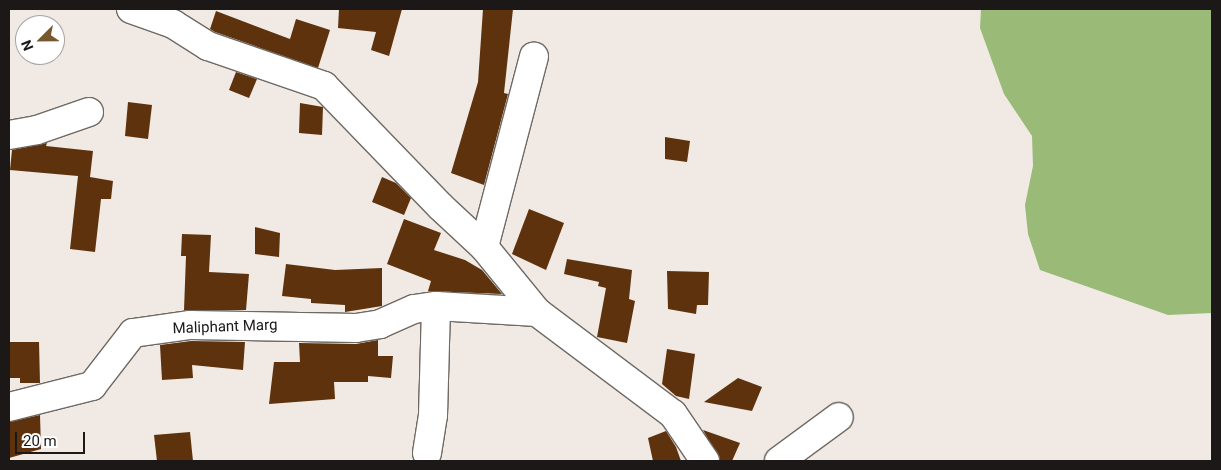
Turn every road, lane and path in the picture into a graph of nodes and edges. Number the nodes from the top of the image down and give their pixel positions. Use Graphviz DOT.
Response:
graph roads {
  1 [pos="130,9"];
  2 [pos="174,16"];
  3 [pos="534,56"];
  4 [pos="89,112"];
  5 [pos="10,132"];
  6 [pos="484,247"];
  7 [pos="436,306"];
  8 [pos="537,312"];
  9 [pos="9,407"];
  10 [pos="839,417"];
  11 [pos="427,453"];
  12 [pos="704,461"];
  13 [pos="779,461"];
  1 -- 2 [label="street"];
  2 -- 6 [label="street"];
  3 -- 6 [label="street"];
  4 -- 5 [label="street"];
  6 -- 8 [label="street"];
  7 -- 8 [label="street, Maliphant Marg"];
  7 -- 9 [label="street, Maliphant Marg"];
  7 -- 11 [label="street"];
  8 -- 12 [label="street"];
  10 -- 13 [label="street"];
}
